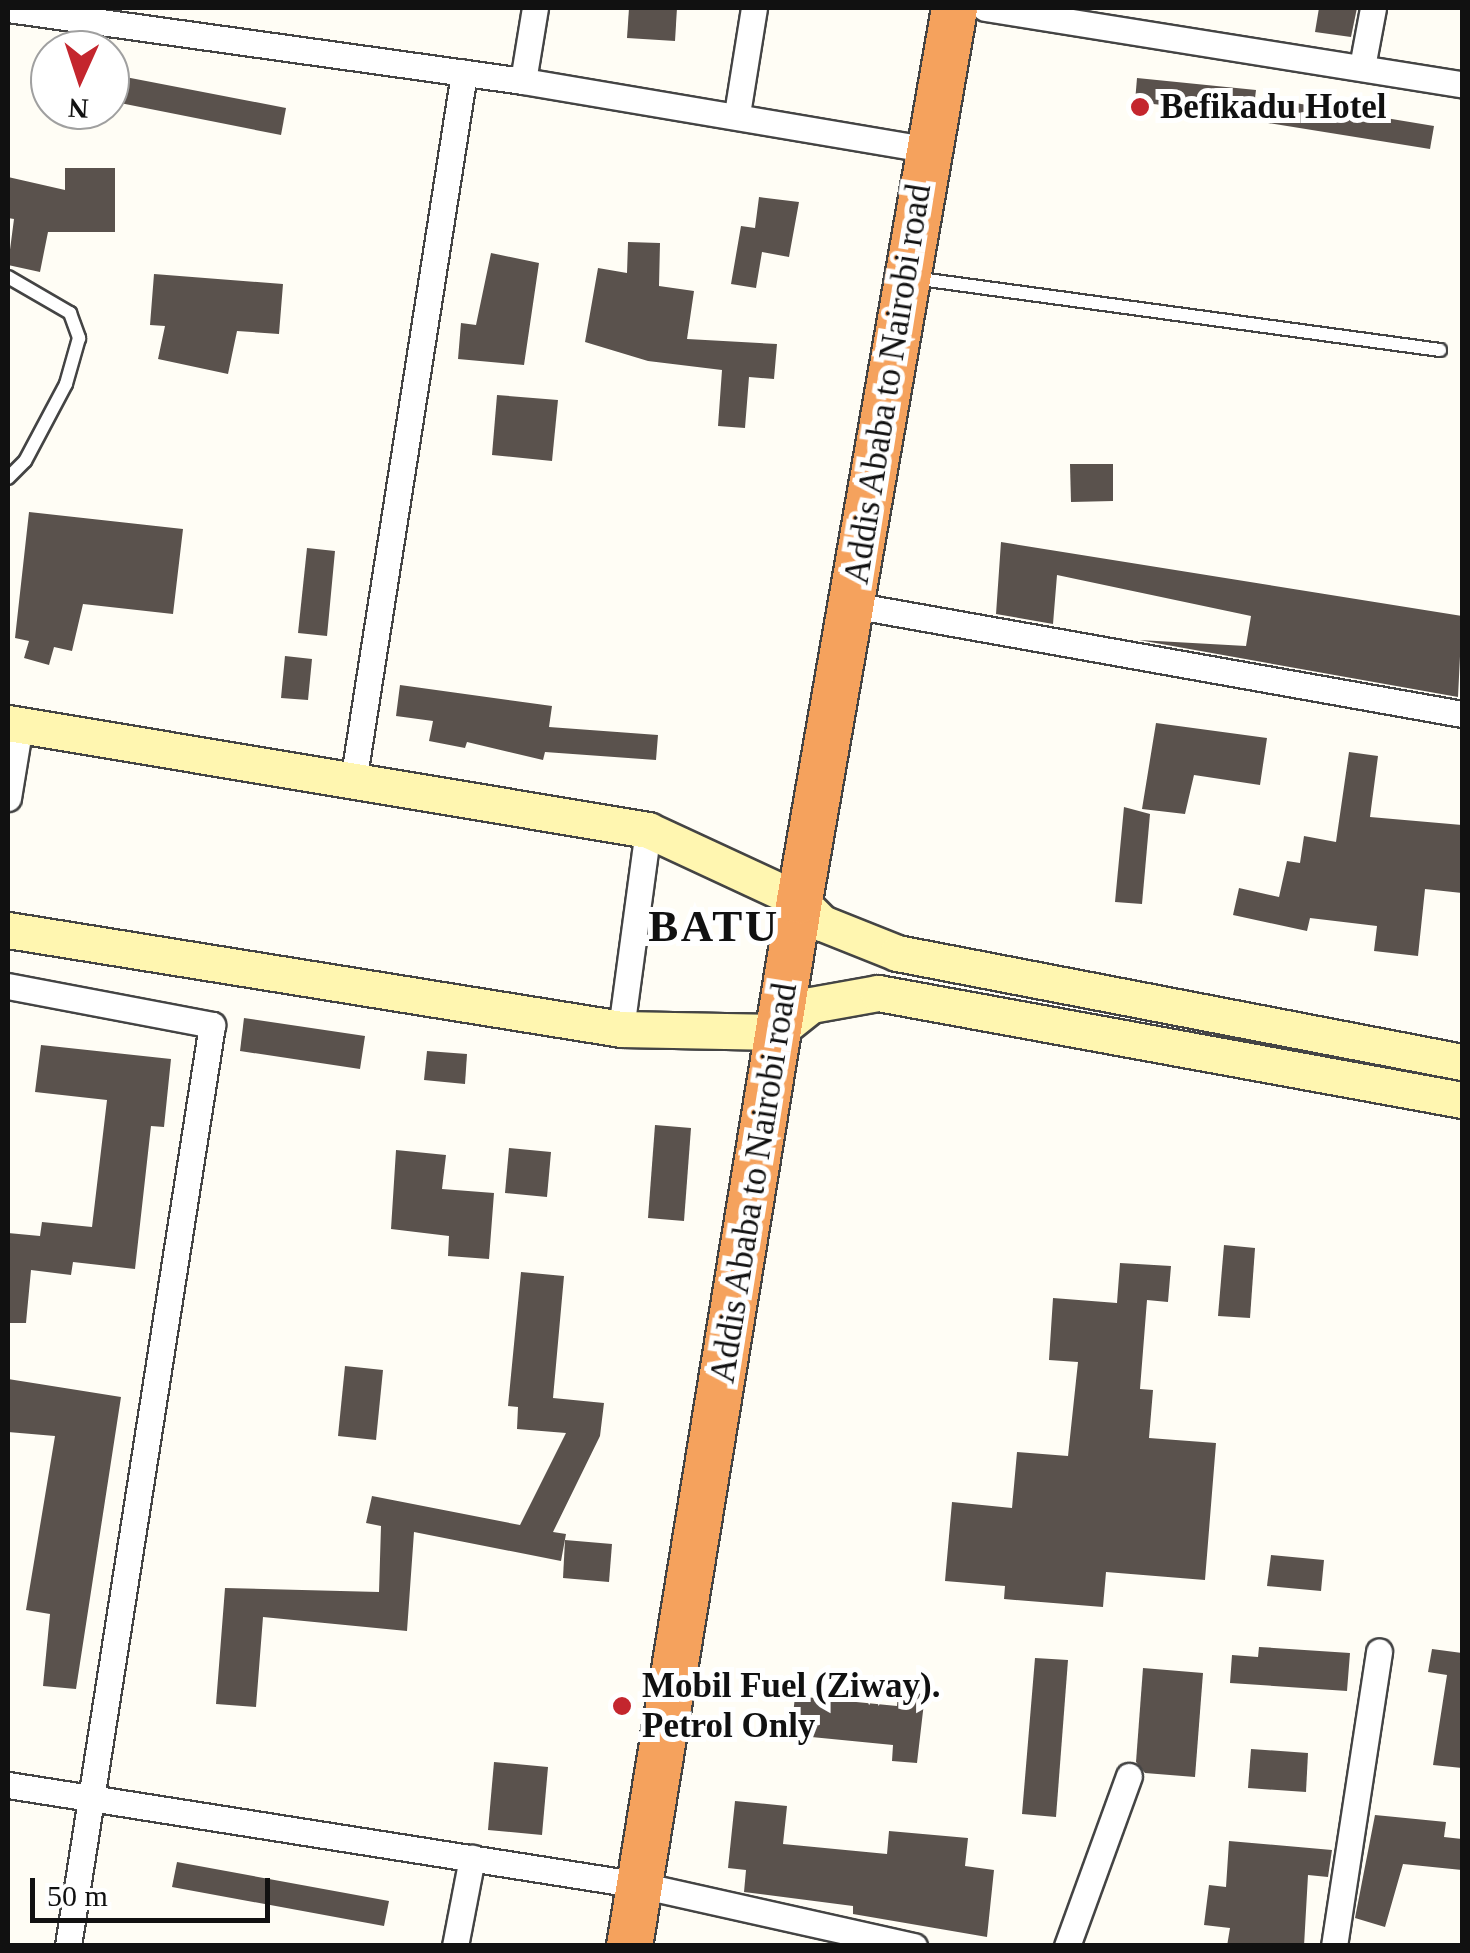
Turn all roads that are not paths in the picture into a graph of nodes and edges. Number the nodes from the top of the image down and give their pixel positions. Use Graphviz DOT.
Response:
graph roads {
  1 [pos="536,8"];
  2 [pos="754,8"];
  3 [pos="954,8"];
  4 [pos="986,8"];
  5 [pos="1372,8"];
  6 [pos="8,9"];
  7 [pos="1362,67"];
  8 [pos="464,73"];
  9 [pos="523,81"];
  10 [pos="1462,84"];
  11 [pos="736,114"];
  12 [pos="926,150"];
  13 [pos="8,277"];
  14 [pos="906,277"];
  15 [pos="1440,350"];
  16 [pos="8,478"];
  17 [pos="852,606"];
  18 [pos="1462,714"];
  19 [pos="14,724"];
  20 [pos="353,782"];
  21 [pos="8,798"];
  22 [pos="648,830"];
  23 [pos="799,900"];
  24 [pos="8,930"];
  25 [pos="8,986"];
  26 [pos="621,1029"];
  27 [pos="778,1032"];
  28 [pos="1462,1062"];
  29 [pos="1462,1100"];
  30 [pos="1380,1650"];
  31 [pos="1129,1776"];
  32 [pos="8,1785"];
  33 [pos="92,1798"];
  34 [pos="472,1858"];
  35 [pos="640,1884"];
  36 [pos="68,1946"];
  37 [pos="454,1946"];
  38 [pos="629,1946"];
  39 [pos="914,1946"];
  40 [pos="1067,1946"];
  41 [pos="1334,1946"];
  1 -- 9 [label="street"];
  2 -- 11 [label="street"];
  3 -- 12 [label="highway, Addis Ababa to Nairobi road"];
  4 -- 7 [label="street"];
  5 -- 7 [label="street"];
  6 -- 8 [label="street"];
  7 -- 10 [label="street"];
  8 -- 9 [label="street"];
  8 -- 20 [label="street"];
  9 -- 11 [label="street"];
  11 -- 12 [label="street"];
  12 -- 14 [label="highway, Addis Ababa to Nairobi road"];
  13 -- 16 [label="lane"];
  14 -- 15 [label="lane"];
  14 -- 17 [label="highway, Addis Ababa to Nairobi road"];
  17 -- 18 [label="street"];
  17 -- 23 [label="highway, Addis Ababa to Nairobi road"];
  19 -- 20 [label="street"];
  19 -- 21 [label="street"];
  20 -- 22 [label="street"];
  22 -- 23 [label="street"];
  22 -- 26 [label="street"];
  23 -- 27 [label="highway, Addis Ababa to Nairobi road"];
  23 -- 28 [label="street"];
  24 -- 26 [label="street"];
  25 -- 33 [label="street"];
  26 -- 27 [label="street"];
  27 -- 29 [label="street"];
  27 -- 35 [label="highway, Addis Ababa to Nairobi road"];
  30 -- 41 [label="street"];
  31 -- 40 [label="street"];
  32 -- 33 [label="street"];
  33 -- 34 [label="street"];
  33 -- 36 [label="street"];
  34 -- 35 [label="street"];
  34 -- 37 [label="street"];
  35 -- 38 [label="highway, Addis Ababa to Nairobi road"];
  35 -- 39 [label="street"];
}
